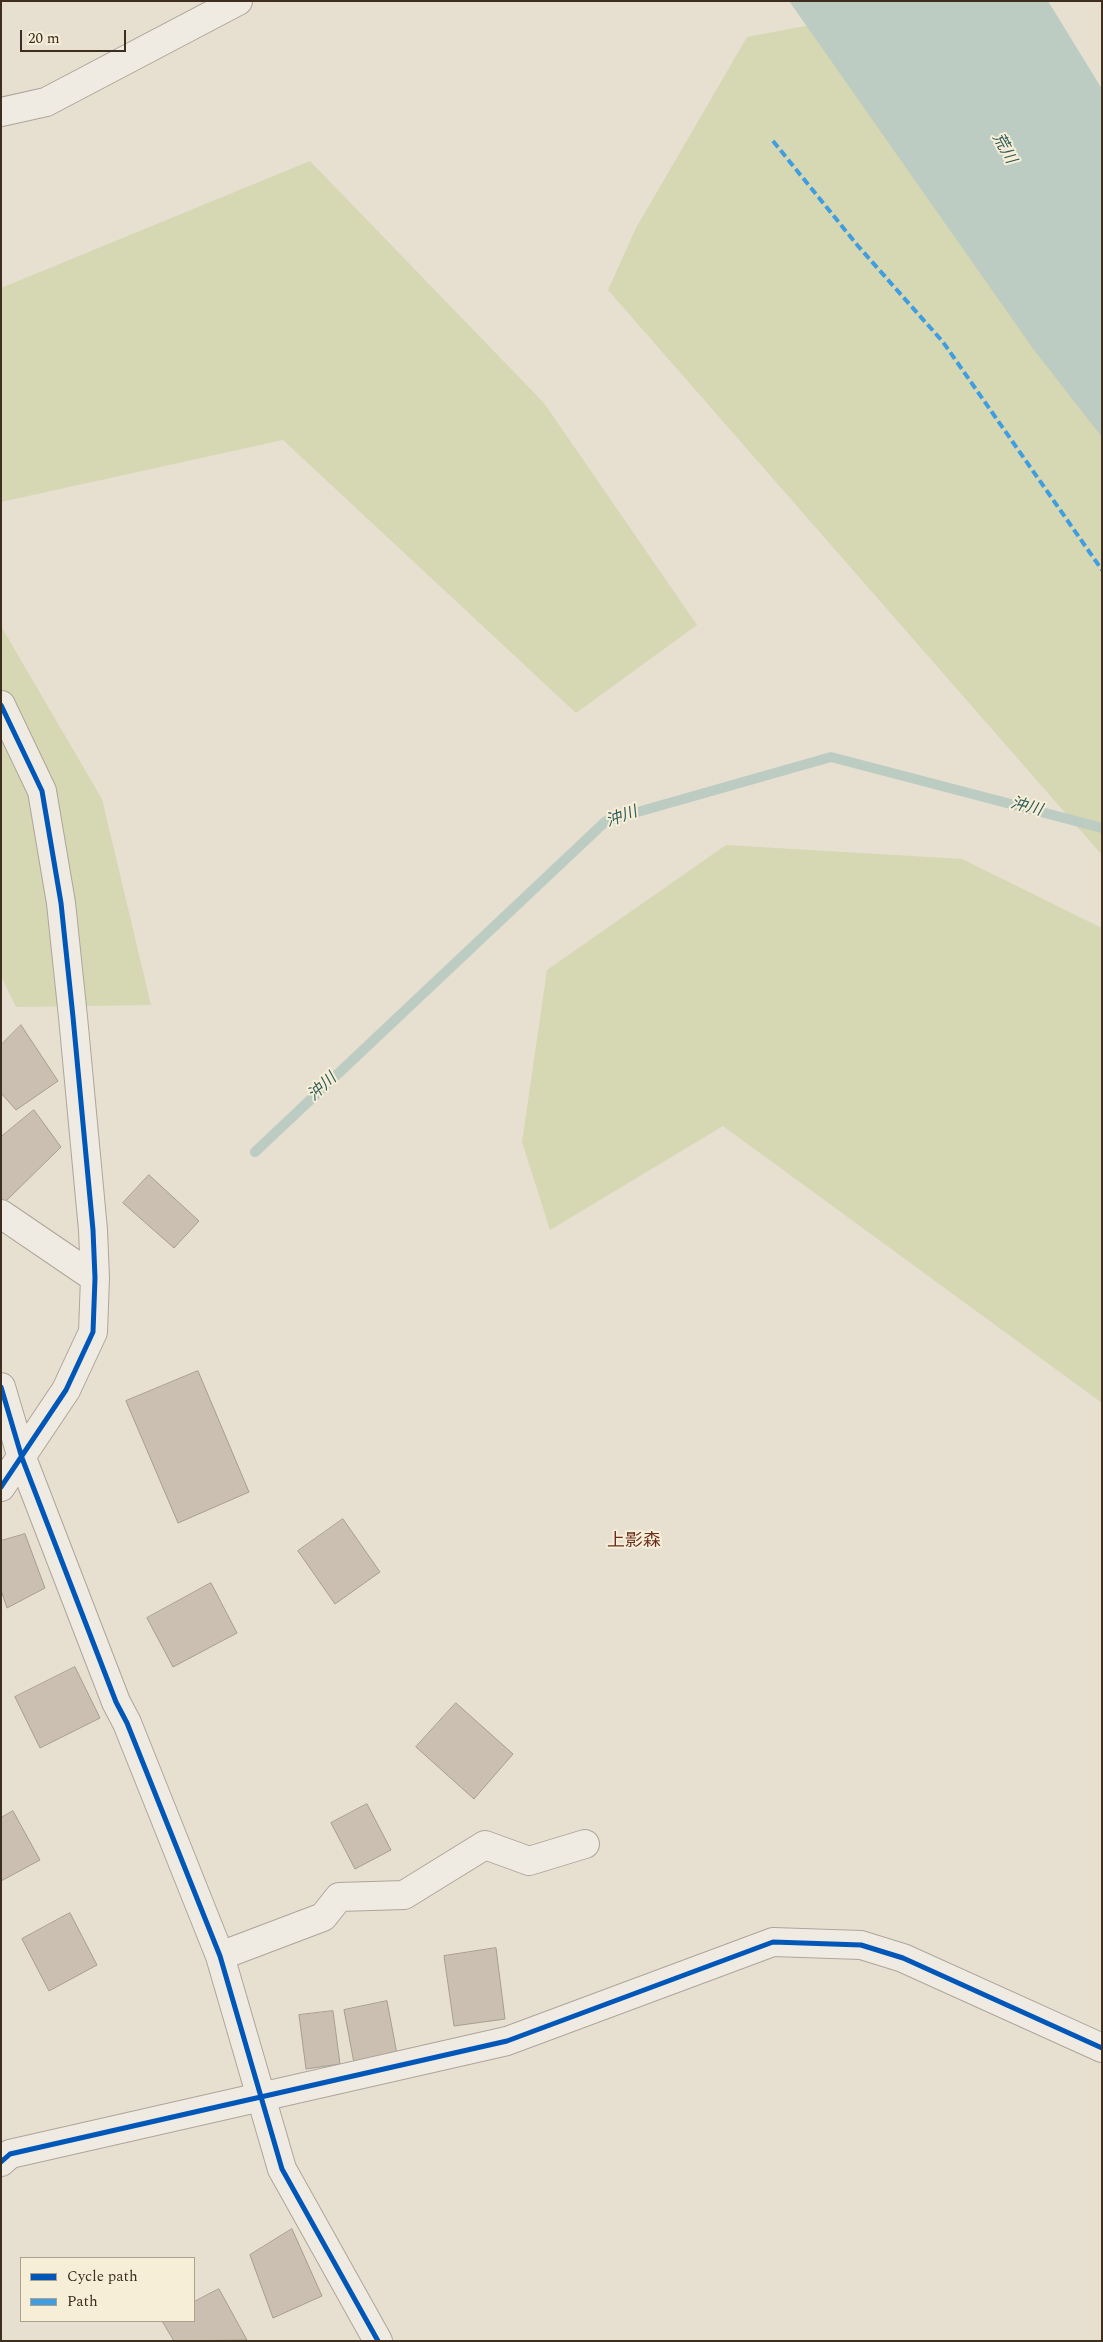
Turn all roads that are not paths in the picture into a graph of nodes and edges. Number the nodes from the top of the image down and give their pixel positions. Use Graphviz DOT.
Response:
graph roads {
  1 [pos="238,1"];
  2 [pos="1,112"];
  3 [pos="1,705"];
  4 [pos="1,1214"];
  5 [pos="95,1278"];
  6 [pos="1,1387"];
  7 [pos="22,1458"];
  8 [pos="1,1487"];
  9 [pos="585,1844"];
  10 [pos="220,1956"];
  11 [pos="1102,2048"];
  12 [pos="261,2096"];
  13 [pos="1,2162"];
  14 [pos="378,2341"];
  1 -- 2 [label="street"];
  3 -- 5 [label="street"];
  4 -- 5 [label="street"];
  5 -- 7 [label="street"];
  6 -- 7 [label="street"];
  7 -- 8 [label="street"];
  7 -- 10 [label="street"];
  9 -- 10 [label="street"];
  10 -- 12 [label="street"];
  11 -- 12 [label="street"];
  12 -- 13 [label="street"];
  12 -- 14 [label="street"];
}
